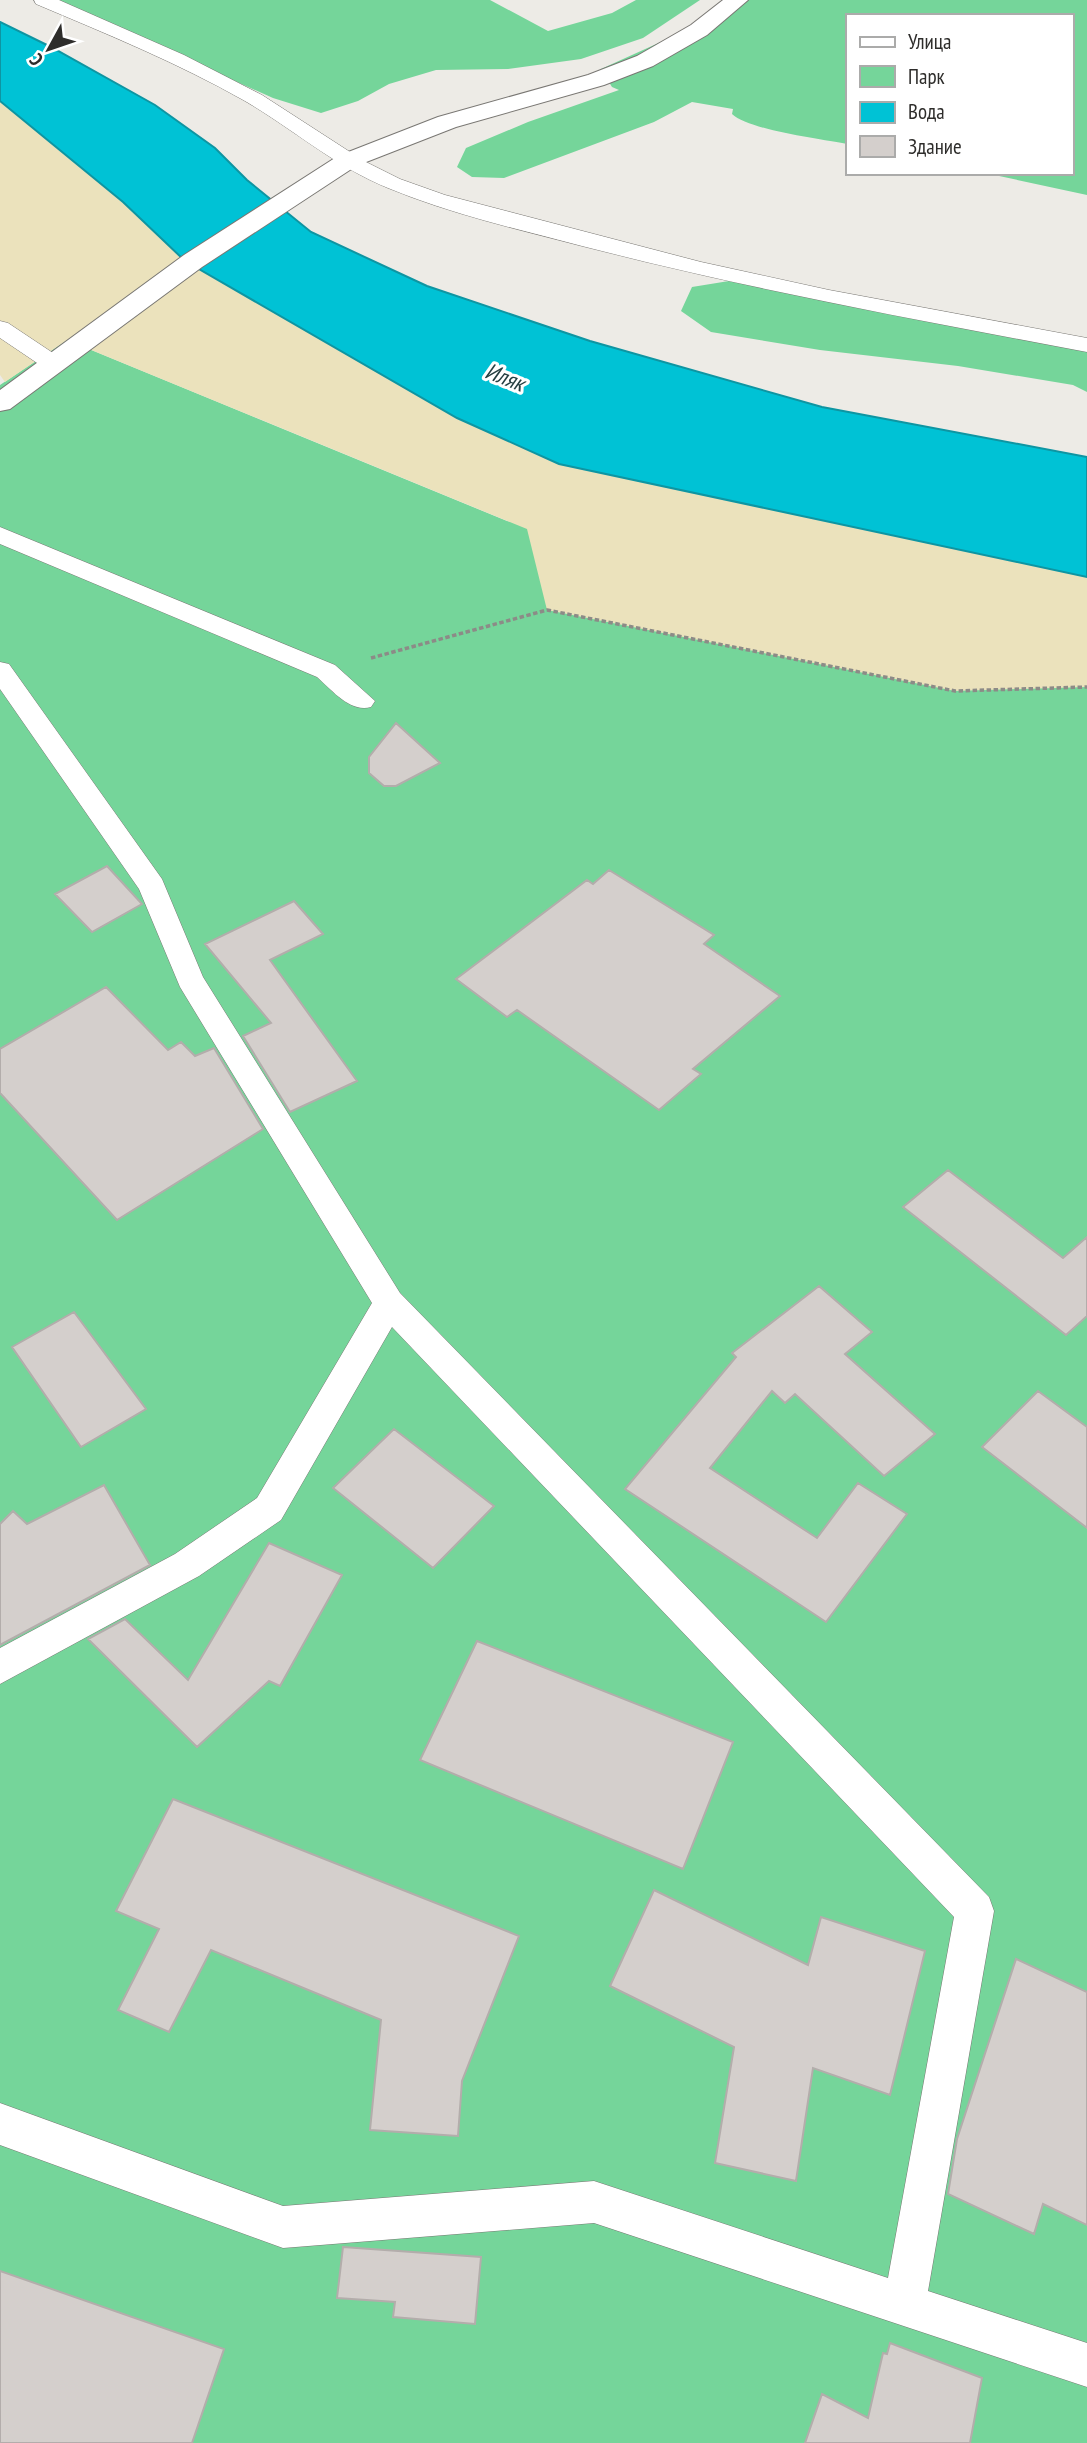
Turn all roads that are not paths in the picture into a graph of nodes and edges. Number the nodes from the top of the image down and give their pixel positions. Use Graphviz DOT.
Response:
graph roads {
  1 [pos="43,0"];
  2 [pos="737,0"];
  3 [pos="339,166"];
  4 [pos="0,328"];
  5 [pos="1087,345"];
  6 [pos="60,360"];
  7 [pos="0,403"];
  8 [pos="0,535"];
  9 [pos="0,670"];
  10 [pos="362,701"];
  11 [pos="389,1303"];
  12 [pos="0,1667"];
  13 [pos="0,2124"];
  14 [pos="904,2305"];
  15 [pos="1087,2365"];
  1 -- 3 [label="lane"];
  2 -- 3 [label="street"];
  3 -- 5 [label="lane"];
  3 -- 6 [label="street"];
  4 -- 6 [label="lane"];
  6 -- 7 [label="street"];
  8 -- 10 [label="lane"];
  9 -- 11 [label="lane"];
  11 -- 12 [label="lane"];
  11 -- 14 [label="lane"];
  13 -- 14 [label="lane"];
  14 -- 15 [label="lane"];
}
